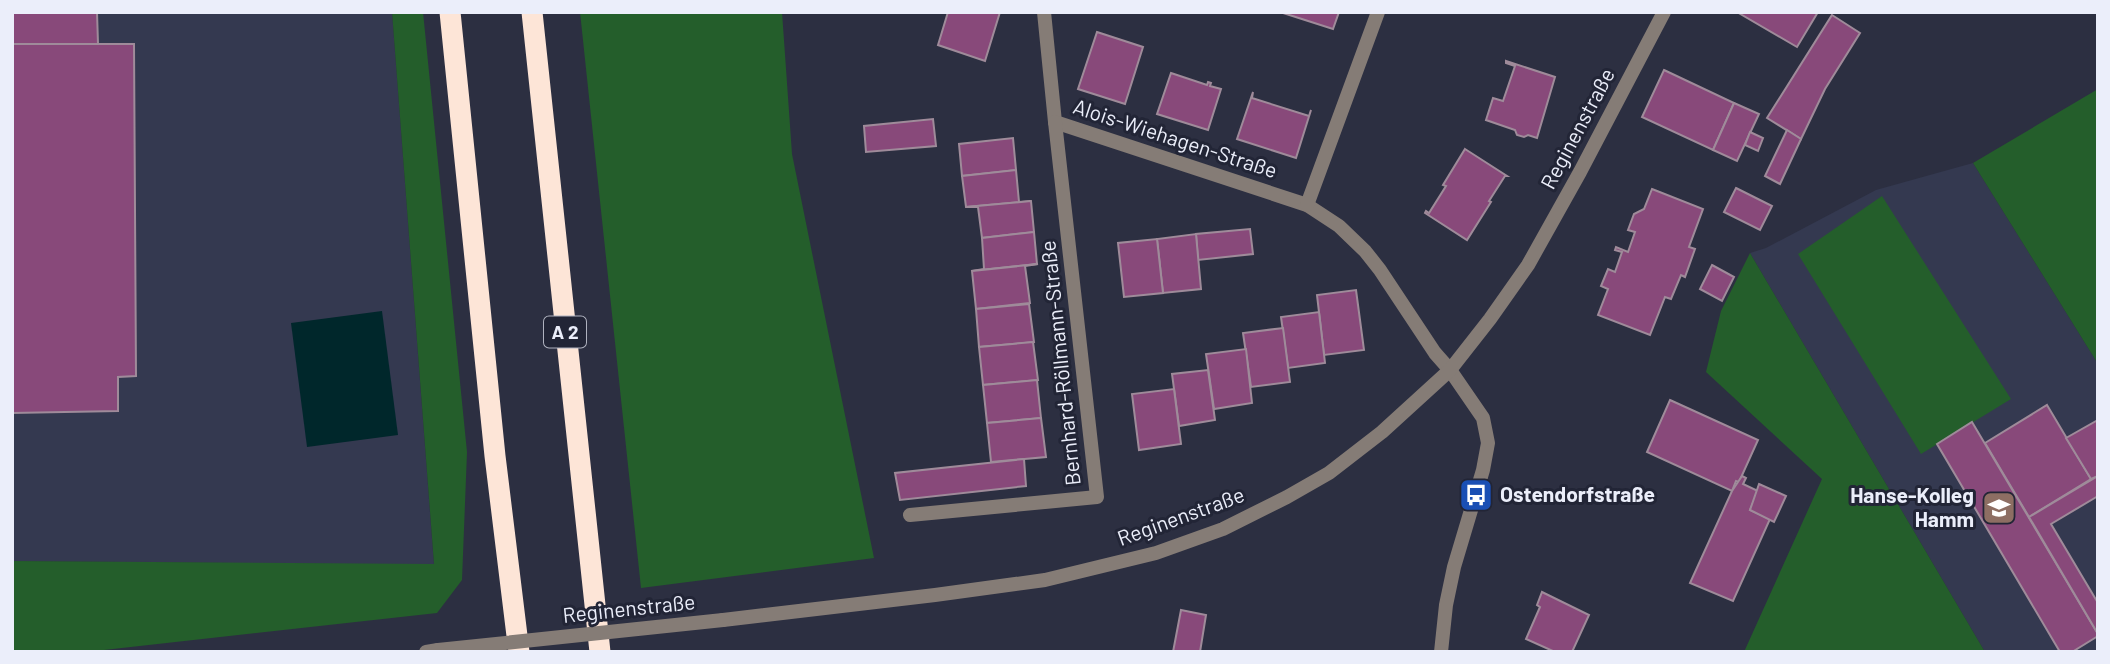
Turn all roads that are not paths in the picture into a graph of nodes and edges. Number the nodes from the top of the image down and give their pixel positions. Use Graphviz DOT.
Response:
graph roads {
  1 [pos="450,12"];
  2 [pos="532,12"];
  3 [pos="1044,12"];
  4 [pos="1378,12"];
  5 [pos="1664,12"];
  6 [pos="1055,122"];
  7 [pos="1307,205"];
  8 [pos="1450,370"];
  9 [pos="910,515"];
  10 [pos="432,651"];
  11 [pos="1443,651"];
  12 [pos="519,652"];
  13 [pos="600,652"];
  1 -- 12 [label="highway"];
  2 -- 13 [label="highway, A 2"];
  3 -- 6 [label="street, Alois-Wiehagen-Straße"];
  4 -- 7 [label="street"];
  5 -- 8 [label="street, Reginenstraße"];
  6 -- 7 [label="street, Alois-Wiehagen-Straße"];
  6 -- 9 [label="street, Bernhard-Röllmann-Straße"];
  7 -- 8 [label="street, Alois-Wiehagen-Straße"];
  8 -- 10 [label="street, Reginenstraße, bridge"];
  8 -- 11 [label="street"];
}
